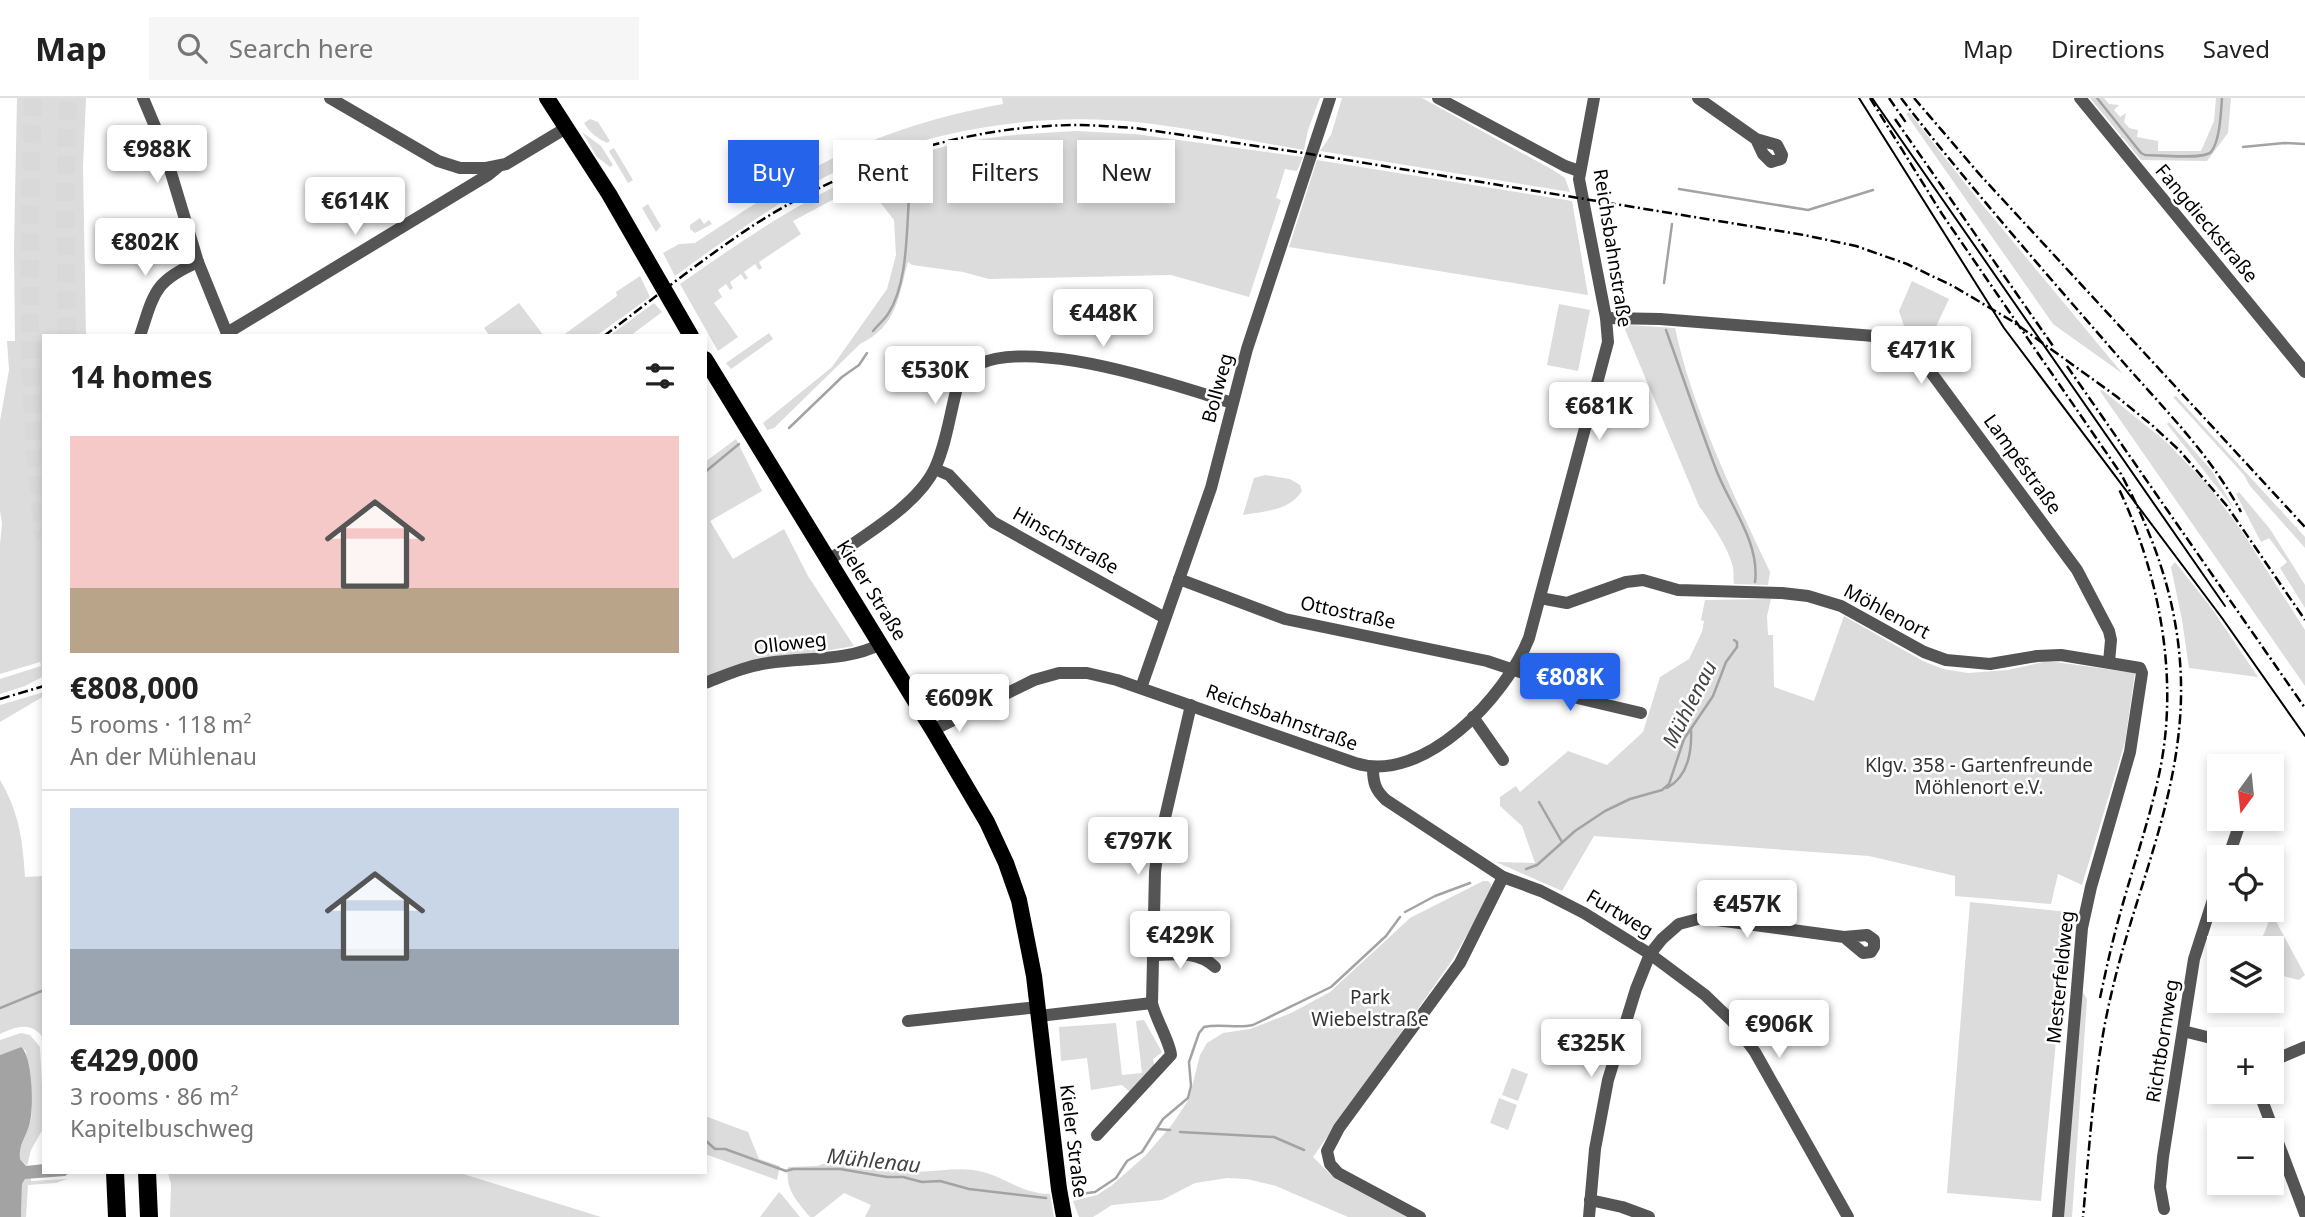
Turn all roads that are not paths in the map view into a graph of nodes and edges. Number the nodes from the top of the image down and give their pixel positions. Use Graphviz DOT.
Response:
graph roads {
  1 [pos="143,98"];
  2 [pos="330,98"];
  3 [pos="547,98"];
  4 [pos="1330,98"];
  5 [pos="1438,98"];
  6 [pos="1594,98"];
  7 [pos="1698,98"];
  8 [pos="2080,98"];
  9 [pos="566,128"];
  10 [pos="1756,139"];
  11 [pos="499,166"];
  12 [pos="457,167"];
  13 [pos="1579,171"];
  14 [pos="462,190"];
  15 [pos="198,262"];
  16 [pos="1606,318"];
  17 [pos="141,334"];
  18 [pos="228,334"];
  19 [pos="230,334"];
  20 [pos="690,334"];
  21 [pos="707,362"];
  22 [pos="2305,372"];
  23 [pos="1232,403"];
  24 [pos="935,469"];
  25 [pos="829,560"];
  26 [pos="1179,579"];
  27 [pos="1539,598"];
  28 [pos="1165,618"];
  29 [pos="881,644"];
  30 [pos="2109,663"];
  31 [pos="2136,667"];
  32 [pos="1513,669"];
  33 [pos="707,682"];
  34 [pos="1141,688"];
  35 [pos="1191,705"];
  36 [pos="1641,713"];
  37 [pos="1473,717"];
  38 [pos="933,730"];
  39 [pos="1503,760"];
  40 [pos="1373,768"];
  41 [pos="1503,877"];
  42 [pos="2207,918"];
  43 [pos="1844,937"];
  44 [pos="1650,954"];
  45 [pos="1154,955"];
  46 [pos="1214,967"];
  47 [pos="1152,1003"];
  48 [pos="1038,1012"];
  49 [pos="908,1021"];
  50 [pos="2183,1031"];
  51 [pos="2207,1037"];
  52 [pos="2305,1046"];
  53 [pos="2284,1055"];
  54 [pos="2264,1104"];
  55 [pos="1097,1135"];
  56 [pos="115,1174"];
  57 [pos="147,1174"];
  58 [pos="2302,1198"];
  59 [pos="1590,1200"];
  60 [pos="2164,1209"];
  61 [pos="2305,1214"];
  62 [pos="117,1217"];
  63 [pos="149,1217"];
  64 [pos="1064,1217"];
  65 [pos="1420,1217"];
  66 [pos="1589,1217"];
  67 [pos="1649,1217"];
  68 [pos="1848,1217"];
  69 [pos="2059,1217"];
  1 -- 15 [label="street"];
  2 -- 12 [label="street"];
  3 -- 9 [label="main road"];
  4 -- 23 [label="street, Bollweg"];
  5 -- 13 [label="street"];
  6 -- 13 [label="street, Reichsbahnstraße"];
  7 -- 10 [label="street"];
  8 -- 22 [label="street, Fangdieckstraße"];
  9 -- 11 [label="street"];
  9 -- 20 [label="main road"];
  11 -- 12 [label="street"];
  11 -- 14 [label="street"];
  12 -- 14 [label="street"];
  13 -- 16 [label="street, Reichsbahnstraße"];
  14 -- 19 [label="street"];
  15 -- 17 [label="street"];
  15 -- 18 [label="street"];
  16 -- 27 [label="street, Reichsbahnstraße"];
  16 -- 30 [label="street, Lampéstraße"];
  21 -- 25 [label="main road, Kieler Straße"];
  23 -- 24 [label="street"];
  23 -- 26 [label="street, Bollweg"];
  24 -- 25 [label="street"];
  24 -- 28 [label="street, Hinschstraße"];
  25 -- 29 [label="main road, Kieler Straße"];
  26 -- 28 [label="street, Bollweg"];
  26 -- 32 [label="street, Ottostraße"];
  27 -- 30 [label="street, Möhlenort"];
  27 -- 32 [label="street, Reichsbahnstraße"];
  28 -- 34 [label="street, Bollweg"];
  29 -- 33 [label="street, Olloweg"];
  29 -- 38 [label="main road, Kieler Straße"];
  30 -- 31 [label="street, Möhlenort"];
  31 -- 69 [label="street, Mesterfeldweg"];
  32 -- 36 [label="street, Ottostraße"];
  32 -- 37 [label="street, Reichsbahnstraße"];
  34 -- 35 [label="street, Reichsbahnstraße"];
  34 -- 38 [label="street, Reichsbahnstraße"];
  35 -- 40 [label="street, Reichsbahnstraße"];
  35 -- 45 [label="street"];
  37 -- 39 [label="street"];
  37 -- 40 [label="street, Reichsbahnstraße"];
  38 -- 48 [label="main road, Kieler Straße"];
  40 -- 41 [label="street, Furtweg"];
  41 -- 44 [label="street, Furtweg"];
  41 -- 65 [label="street"];
  42 -- 50 [label="street, Richtbornweg"];
  43 -- 44 [label="street"];
  44 -- 59 [label="street"];
  44 -- 68 [label="street, Furtweg"];
  45 -- 46 [label="street"];
  45 -- 47 [label="street"];
  47 -- 48 [label="street"];
  47 -- 55 [label="street"];
  48 -- 49 [label="street"];
  48 -- 64 [label="main road, Kieler Straße"];
  50 -- 51 [label="street"];
  50 -- 60 [label="street, Richtbornweg"];
  52 -- 53 [label="street"];
  54 -- 58 [label="street"];
  56 -- 62 [label="highway"];
  57 -- 63 [label="highway"];
  58 -- 61 [label="street"];
  59 -- 66 [label="street"];
  59 -- 67 [label="street"];
}
